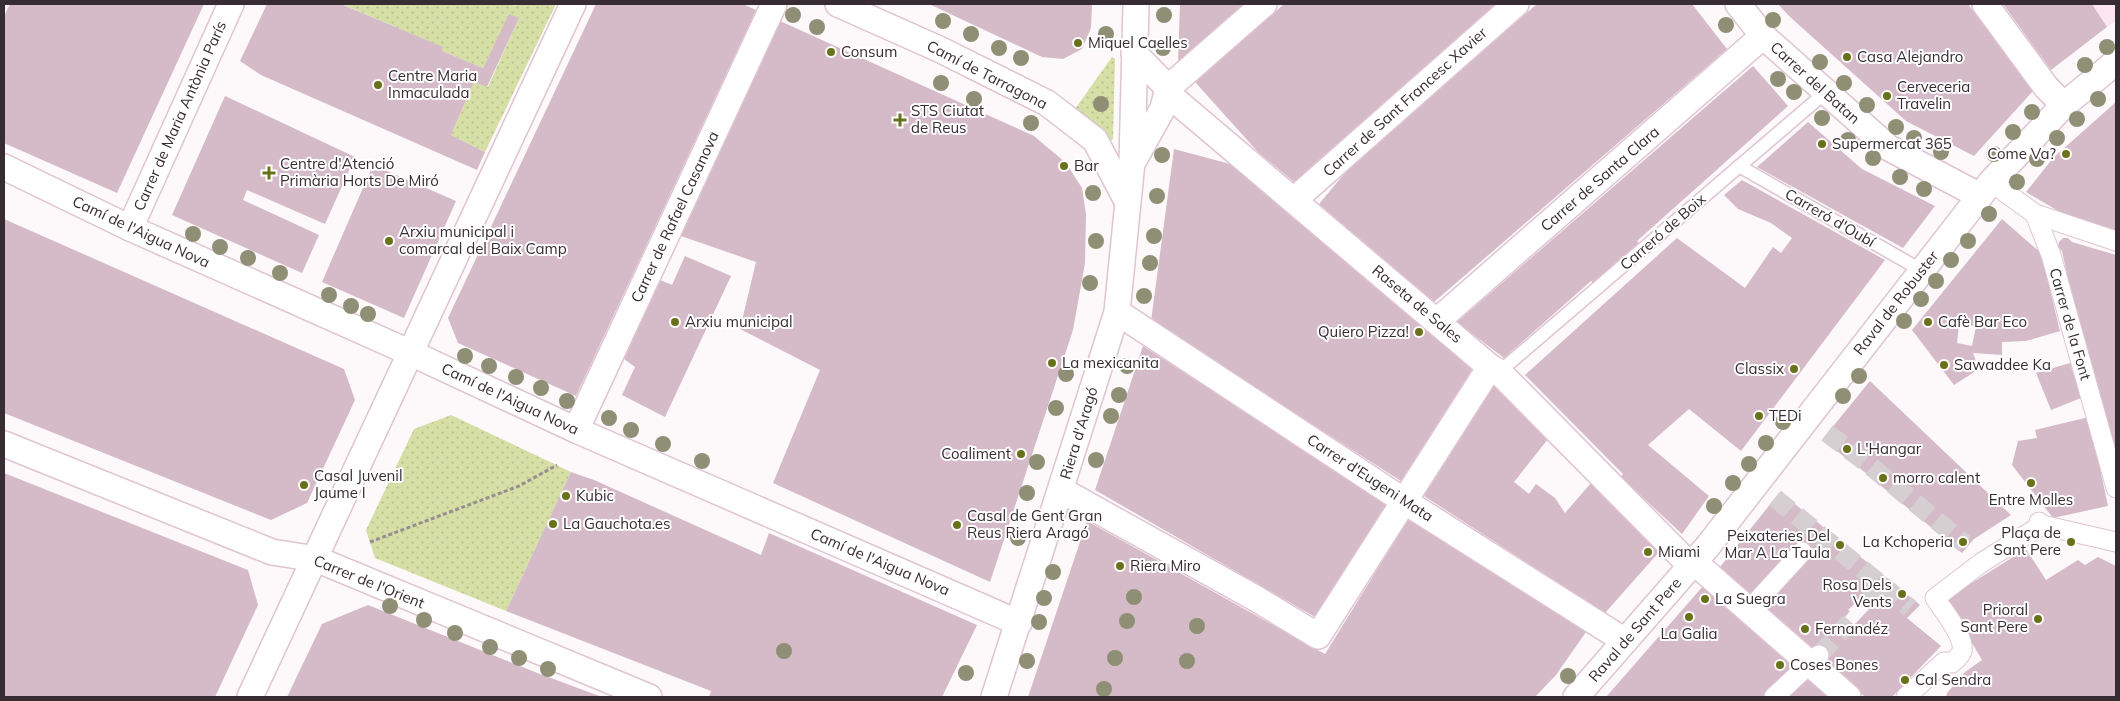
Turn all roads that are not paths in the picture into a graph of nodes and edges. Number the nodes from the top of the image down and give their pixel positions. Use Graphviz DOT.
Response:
graph roads {
  1 [pos="230,4"];
  2 [pos="574,4"];
  3 [pos="774,4"];
  4 [pos="838,4"];
  5 [pos="1136,4"];
  6 [pos="1264,4"];
  7 [pos="1516,4"];
  8 [pos="1738,4"];
  9 [pos="1985,4"];
  10 [pos="1763,36"];
  11 [pos="1134,53"];
  12 [pos="2116,62"];
  13 [pos="1168,88"];
  14 [pos="1826,92"];
  15 [pos="2064,105"];
  16 [pos="1132,162"];
  17 [pos="1739,166"];
  18 [pos="4,167"];
  19 [pos="1985,189"];
  20 [pos="1294,200"];
  21 [pos="1127,201"];
  22 [pos="2035,214"];
  23 [pos="130,228"];
  24 [pos="2116,241"];
  25 [pos="1921,270"];
  26 [pos="1117,312"];
  27 [pos="1437,321"];
  28 [pos="411,353"];
  29 [pos="1494,369"];
  30 [pos="576,430"];
  31 [pos="4,444"];
  32 [pos="2116,488"];
  33 [pos="1061,490"];
  34 [pos="1404,501"];
  35 [pos="2116,542"];
  36 [pos="1802,552"];
  37 [pos="316,559"];
  38 [pos="1692,565"];
  39 [pos="1749,610"];
  40 [pos="1019,623"];
  41 [pos="1625,640"];
  42 [pos="1814,659"];
  43 [pos="250,697"];
  44 [pos="649,697"];
  45 [pos="994,697"];
  46 [pos="1576,697"];
  47 [pos="1774,697"];
  48 [pos="1848,697"];
  49 [pos="1906,697"];
  1 -- 23 [label="street, Carrer de Maria Antònia París"];
  2 -- 28 [label="street"];
  3 -- 30 [label="street, Carrer de Rafael Casanova"];
  4 -- 21 [label="street, Camí de Tarragona"];
  5 -- 11 [label="street, Riera d'Aragó"];
  6 -- 13 [label="street"];
  7 -- 20 [label="street, Carrer de Sant Francesc Xavier"];
  8 -- 10 [label="street, Carrer del Batan"];
  9 -- 15 [label="street"];
  10 -- 14 [label="street, Carrer del Batan"];
  10 -- 27 [label="street, Carrer de Santa Clara"];
  11 -- 13 [label="street, Raseta de Sales"];
  11 -- 16 [label="street, Riera d'Aragó"];
  12 -- 15 [label="street, Raval de Robuster"];
  13 -- 16 [label="street, Riera d'Aragó"];
  13 -- 20 [label="street, Raseta de Sales"];
  14 -- 17 [label="lane, Carreró de Boix"];
  14 -- 19 [label="street, Carrer del Batan"];
  15 -- 19 [label="street, Raval de Robuster"];
  16 -- 21 [label="street, Riera d'Aragó"];
  17 -- 25 [label="lane, Carreró d'Oubí"];
  17 -- 29 [label="lane, Carreró de Boix"];
  18 -- 23 [label="street, Camí de l'Aigua Nova"];
  19 -- 22 [label="street"];
  19 -- 25 [label="street, Raval de Robuster"];
  20 -- 27 [label="street, Raseta de Sales"];
  21 -- 26 [label="street, Riera d'Aragó"];
  22 -- 24 [label="street"];
  22 -- 32 [label="street, Carrer de la Font"];
  23 -- 28 [label="street, Camí de l'Aigua Nova"];
  25 -- 38 [label="street, Raval de Robuster"];
  26 -- 33 [label="street, Riera d'Aragó"];
  26 -- 34 [label="street, Carrer d'Eugeni Mata"];
  27 -- 29 [label="street, Raseta de Sales"];
  28 -- 30 [label="street, Camí de l'Aigua Nova"];
  28 -- 37 [label="street"];
  29 -- 34 [label="street"];
  29 -- 38 [label="street, Raseta de Sales"];
  30 -- 40 [label="street, Camí de l'Aigua Nova"];
  31 -- 37 [label="street, Carrer de l'Orient"];
  33 -- 34 [label="street"];
  33 -- 40 [label="street, Riera d'Aragó"];
  34 -- 41 [label="street, Carrer d'Eugeni Mata"];
  35 -- 49 [label="street"];
  36 -- 39 [label="street"];
  37 -- 43 [label="street"];
  37 -- 44 [label="street, Carrer de l'Orient"];
  38 -- 39 [label="street, Raseta de Sales"];
  38 -- 41 [label="street, Raval de Sant Pere"];
  39 -- 42 [label="street, Raseta de Sales"];
  40 -- 45 [label="street, Riera d'Aragó"];
  41 -- 46 [label="street, Raval de Sant Pere"];
  42 -- 47 [label="street"];
  42 -- 48 [label="street, Raseta de Sales"];
}
